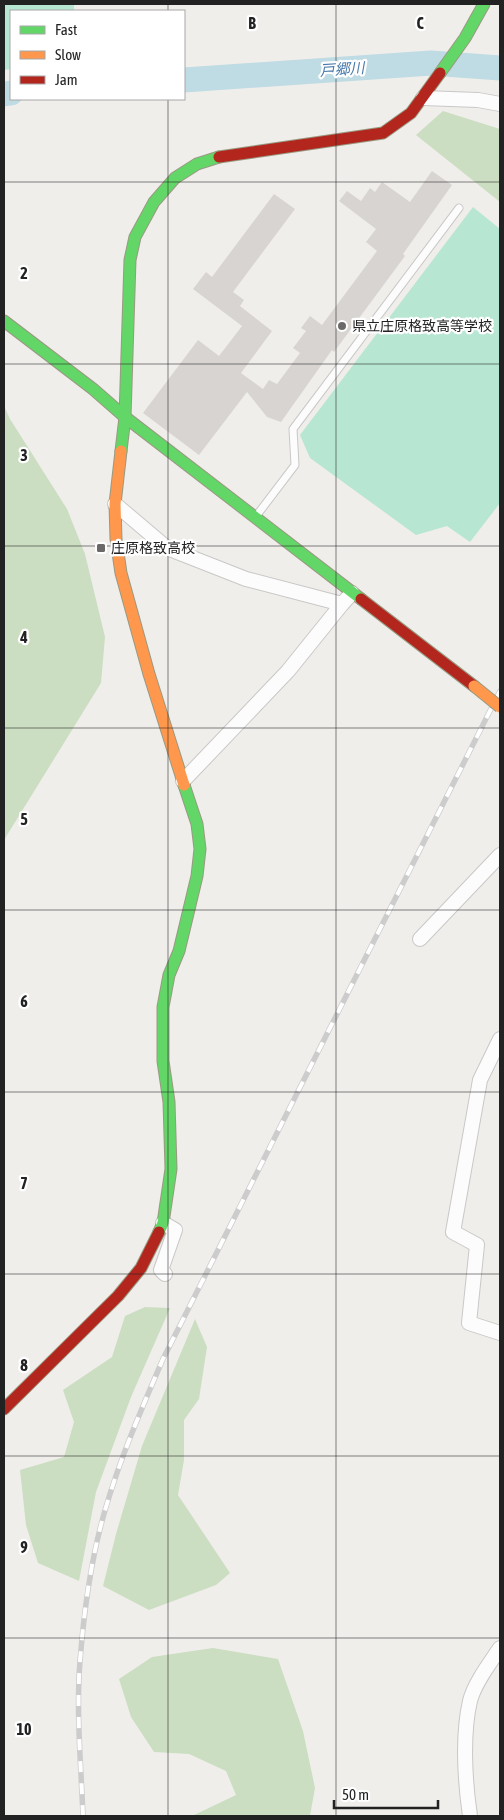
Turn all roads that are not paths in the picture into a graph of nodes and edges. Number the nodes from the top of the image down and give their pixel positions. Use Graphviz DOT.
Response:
graph roads {
  1 [pos="484,4"];
  2 [pos="423,98"];
  3 [pos="500,104"];
  4 [pos="459,208"];
  5 [pos="4,321"];
  6 [pos="125,417"];
  7 [pos="115,504"];
  8 [pos="255,518"];
  9 [pos="352,593"];
  10 [pos="342,604"];
  11 [pos="500,707"];
  12 [pos="183,781"];
  13 [pos="500,855"];
  14 [pos="420,939"];
  15 [pos="500,1039"];
  16 [pos="163,1224"];
  17 [pos="166,1274"];
  18 [pos="500,1333"];
  19 [pos="4,1409"];
  20 [pos="500,1648"];
  21 [pos="470,1816"];
  1 -- 2 [label="street"];
  2 -- 3 [label="street"];
  2 -- 6 [label="street"];
  4 -- 8 [label="lane"];
  5 -- 6 [label="street"];
  6 -- 7 [label="street"];
  6 -- 8 [label="street"];
  7 -- 10 [label="street"];
  7 -- 12 [label="street"];
  8 -- 9 [label="street"];
  9 -- 10 [label="street"];
  9 -- 11 [label="street, bridge"];
  10 -- 12 [label="street"];
  12 -- 16 [label="street"];
  13 -- 14 [label="street"];
  15 -- 18 [label="street"];
  16 -- 17 [label="street"];
  16 -- 19 [label="street"];
  20 -- 21 [label="street"];
}
